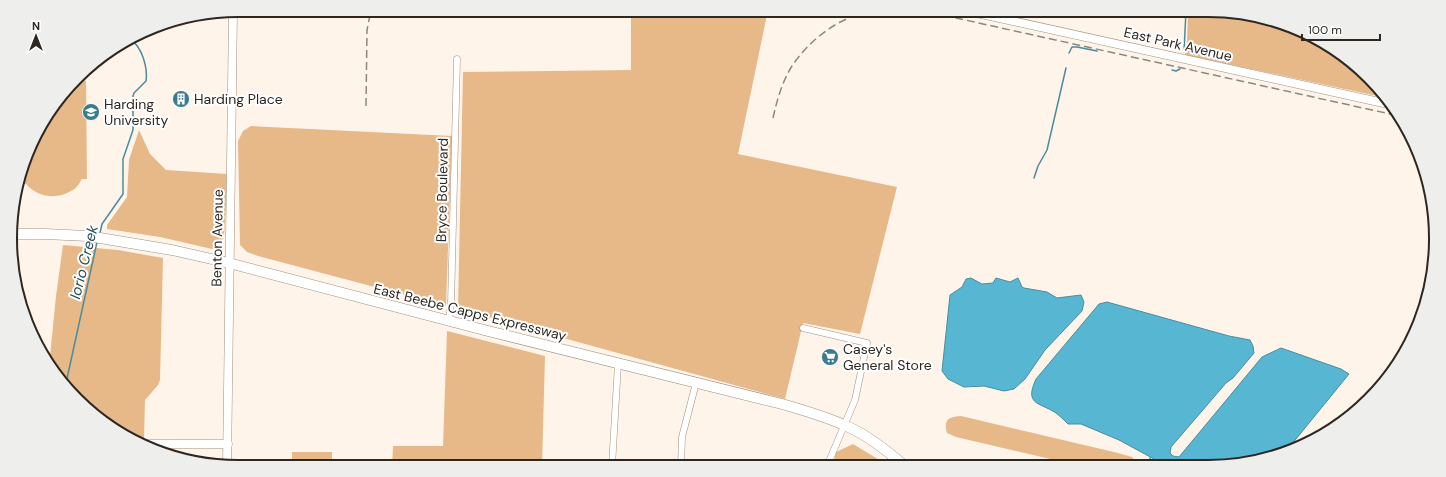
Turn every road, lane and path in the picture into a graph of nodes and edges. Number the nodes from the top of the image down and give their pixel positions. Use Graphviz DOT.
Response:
graph roads {
  1 [pos="233,17"];
  2 [pos="995,17"];
  3 [pos="457,59"];
  4 [pos="1382,103"];
  5 [pos="17,234"];
  6 [pos="229,263"];
  7 [pos="449,321"];
  8 [pos="803,328"];
  9 [pos="618,364"];
  10 [pos="696,383"];
  11 [pos="844,425"];
  12 [pos="157,444"];
  13 [pos="228,444"];
  14 [pos="228,460"];
  15 [pos="612,460"];
  16 [pos="681,460"];
  17 [pos="830,460"];
  18 [pos="898,460"];
  1 -- 6 [label="street, Benton Avenue"];
  2 -- 4 [label="street, East Park Avenue"];
  3 -- 7 [label="street, Bryce Boulevard"];
  5 -- 6 [label="main road, East Beebe Capps Expressway"];
  6 -- 7 [label="main road, East Beebe Capps Expressway"];
  6 -- 13 [label="street, Benton Avenue"];
  7 -- 9 [label="main road, East Beebe Capps Expressway"];
  8 -- 11 [label="street"];
  9 -- 10 [label="main road, East Beebe Capps Expressway"];
  9 -- 15 [label="street"];
  10 -- 11 [label="main road, East Beebe Capps Expressway"];
  10 -- 16 [label="street"];
  11 -- 17 [label="street"];
  11 -- 18 [label="main road, East Beebe Capps Expressway"];
  12 -- 13 [label="street"];
  13 -- 14 [label="street, Benton Avenue"];
}
